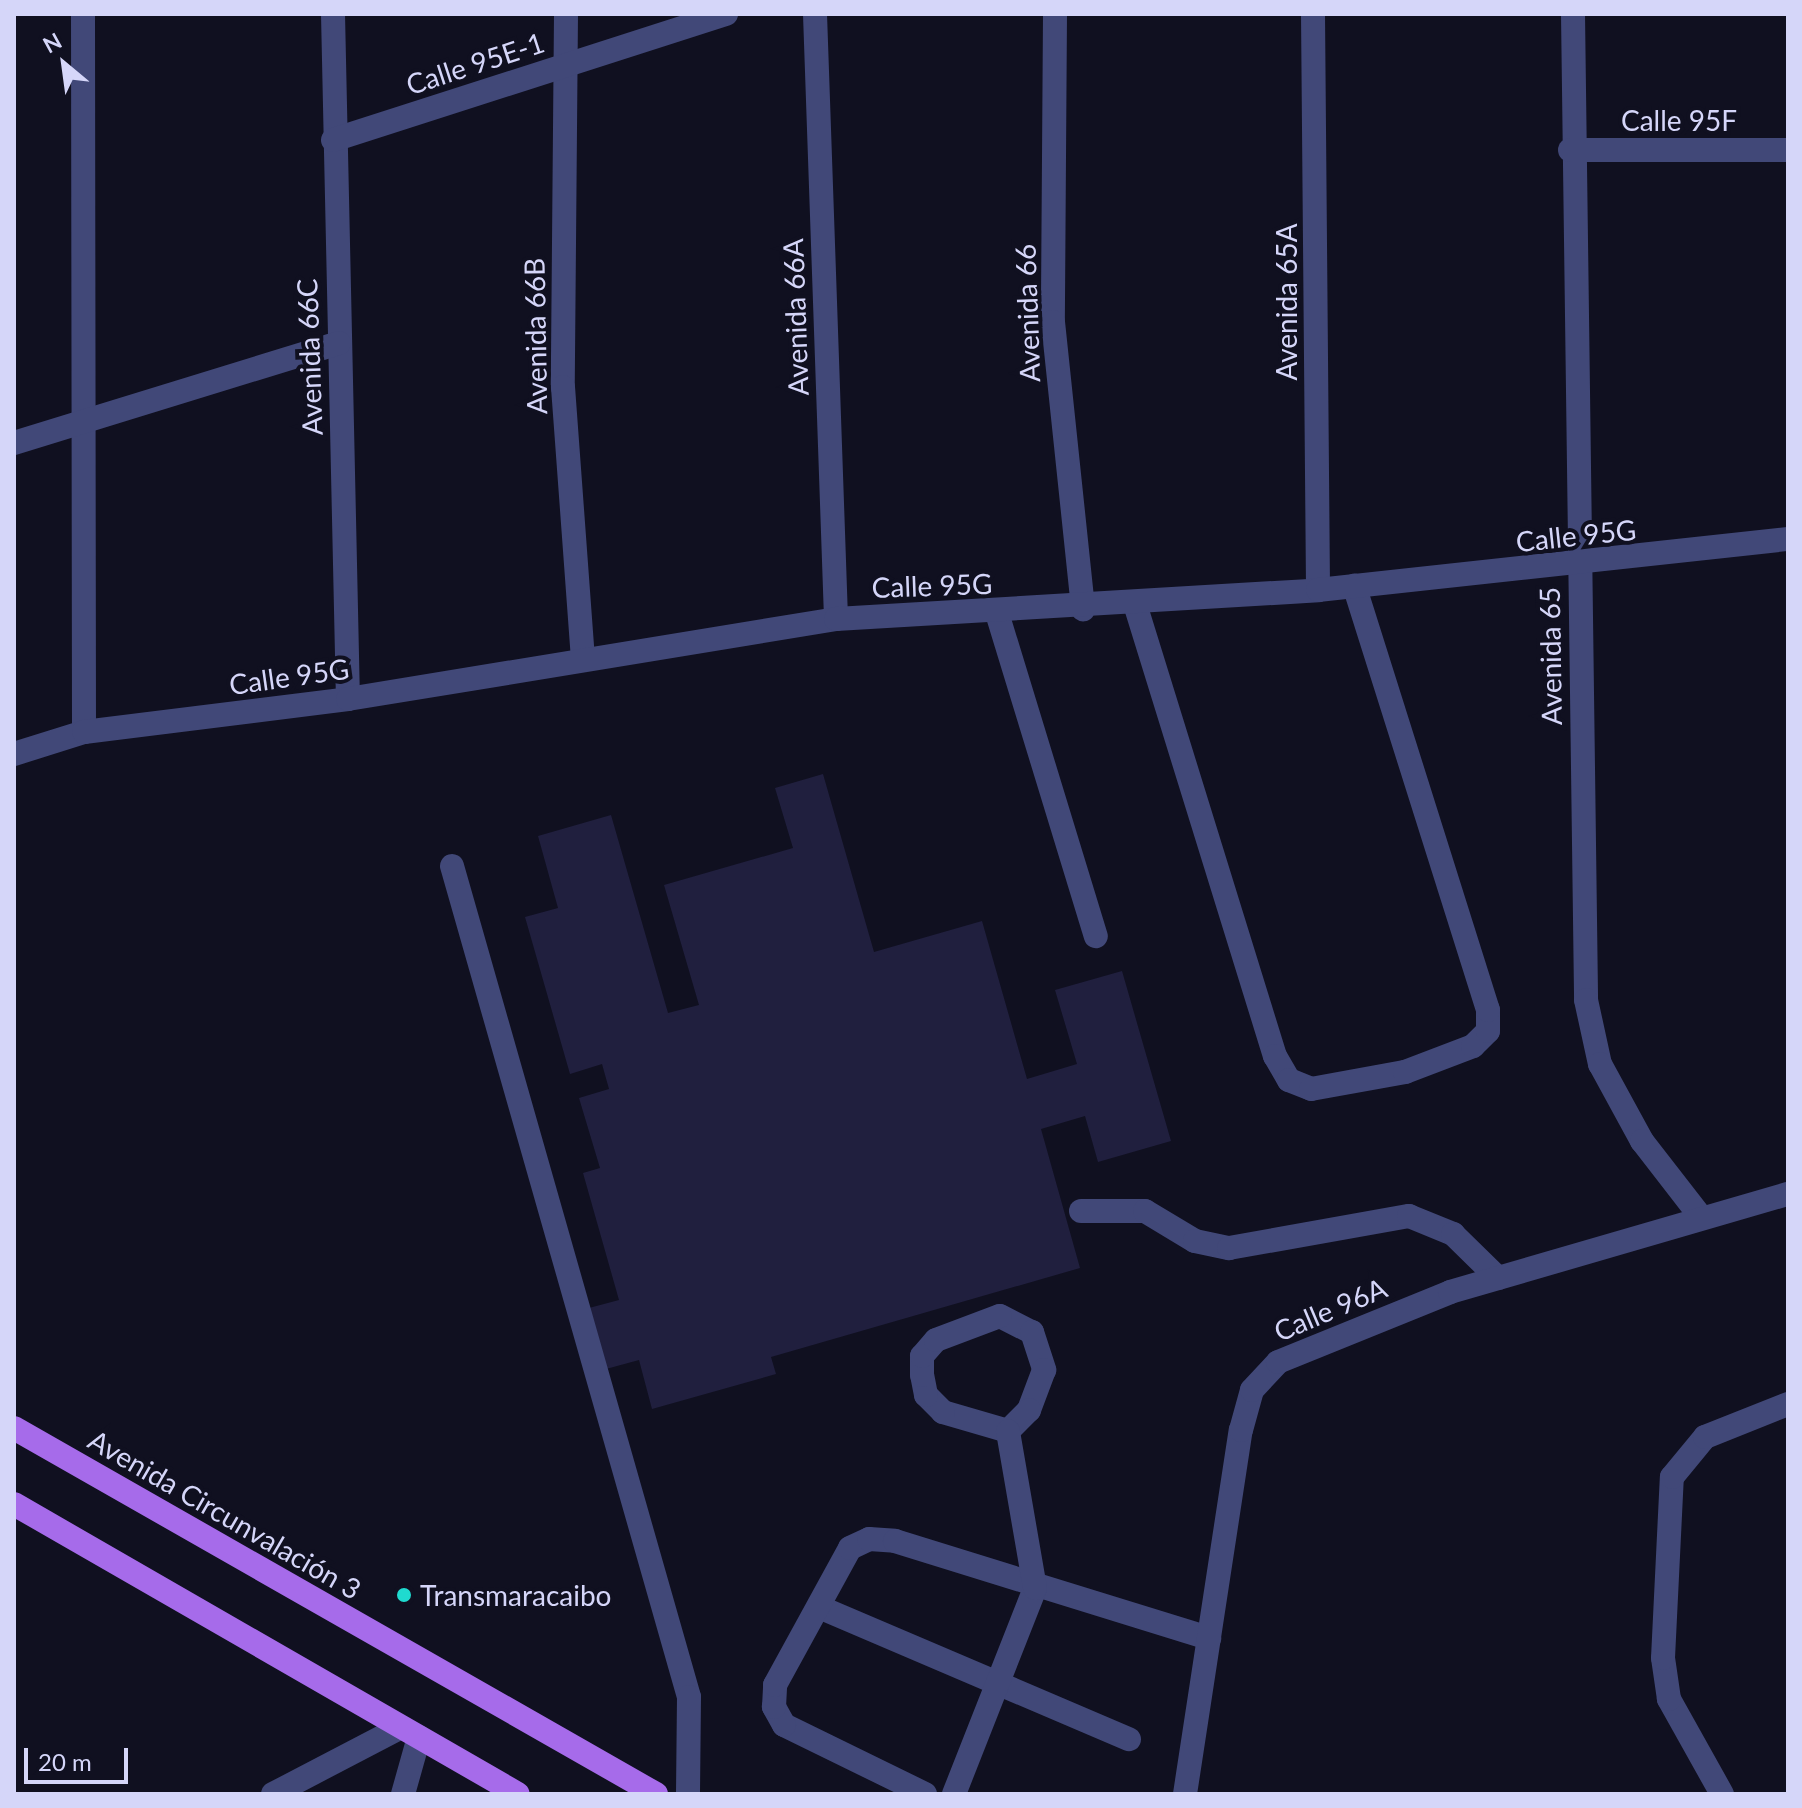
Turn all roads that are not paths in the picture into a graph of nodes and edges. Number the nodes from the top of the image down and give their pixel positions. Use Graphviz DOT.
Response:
graph roads {
  1 [pos="83,14"];
  2 [pos="333,14"];
  3 [pos="566,14"];
  4 [pos="726,14"];
  5 [pos="815,14"];
  6 [pos="1055,14"];
  7 [pos="1313,14"];
  8 [pos="1573,14"];
  9 [pos="565,66"];
  10 [pos="333,140"];
  11 [pos="1570,150"];
  12 [pos="1788,150"];
  13 [pos="339,343"];
  14 [pos="84,423"];
  15 [pos="14,443"];
  16 [pos="1788,539"];
  17 [pos="1578,566"];
  18 [pos="1354,586"];
  19 [pos="1318,590"];
  20 [pos="1135,604"];
  21 [pos="1083,609"];
  22 [pos="997,613"];
  23 [pos="836,619"];
  24 [pos="583,657"];
  25 [pos="348,699"];
  26 [pos="84,732"];
  27 [pos="14,754"];
  28 [pos="452,866"];
  29 [pos="1096,936"];
  30 [pos="1788,1194"];
  31 [pos="1081,1211"];
  32 [pos="1701,1217"];
  33 [pos="1498,1278"];
  34 [pos="1788,1404"];
  35 [pos="14,1428"];
  36 [pos="1008,1431"];
  37 [pos="14,1504"];
  38 [pos="1035,1588"];
  39 [pos="819,1607"];
  40 [pos="1209,1638"];
  41 [pos="996,1686"];
  42 [pos="410,1732"];
  43 [pos="1129,1739"];
  44 [pos="273,1794"];
  45 [pos="403,1794"];
  46 [pos="518,1794"];
  47 [pos="656,1794"];
  48 [pos="688,1794"];
  49 [pos="925,1794"];
  50 [pos="954,1794"];
  51 [pos="1185,1794"];
  52 [pos="1722,1794"];
  1 -- 14 [label="street"];
  2 -- 10 [label="street, Avenida 66C"];
  3 -- 9 [label="street, Avenida 66B"];
  4 -- 9 [label="street, Calle 95E-1"];
  5 -- 23 [label="street, Avenida 66A"];
  6 -- 21 [label="street, Avenida 66"];
  7 -- 19 [label="street, Avenida 65A"];
  8 -- 11 [label="street, Avenida 65"];
  9 -- 10 [label="street, Calle 95E-1"];
  9 -- 24 [label="street, Avenida 66B"];
  10 -- 13 [label="street, Avenida 66C"];
  11 -- 12 [label="street, Calle 95F"];
  11 -- 17 [label="street, Avenida 65"];
  13 -- 14 [label="street"];
  13 -- 25 [label="street, Avenida 66C"];
  14 -- 15 [label="street"];
  14 -- 26 [label="street"];
  16 -- 17 [label="street, Calle 95G"];
  17 -- 18 [label="street, Calle 95G"];
  17 -- 32 [label="street, Avenida 65"];
  18 -- 19 [label="street, Calle 95G"];
  18 -- 20 [label="street"];
  19 -- 20 [label="street, Calle 95G"];
  20 -- 21 [label="street, Calle 95G"];
  21 -- 22 [label="street, Calle 95G"];
  22 -- 23 [label="street, Calle 95G"];
  22 -- 29 [label="street"];
  23 -- 24 [label="street, Calle 95G"];
  24 -- 25 [label="street, Calle 95G"];
  25 -- 26 [label="street, Calle 95G"];
  26 -- 27 [label="street, Calle 95G"];
  28 -- 48 [label="street"];
  30 -- 32 [label="street, Calle 96A"];
  31 -- 33 [label="street"];
  32 -- 33 [label="street, Calle 96A"];
  33 -- 40 [label="street, Calle 96A"];
  34 -- 52 [label="street"];
  35 -- 47 [label="main road, Avenida Circunvalación 3"];
  36 -- 36 [label="street"];
  36 -- 38 [label="street"];
  37 -- 42 [label="main road"];
  38 -- 39 [label="street"];
  38 -- 40 [label="street"];
  38 -- 41 [label="street"];
  39 -- 41 [label="street"];
  39 -- 49 [label="street"];
  40 -- 51 [label="street, Calle 96A"];
  41 -- 43 [label="street"];
  41 -- 50 [label="street"];
  42 -- 44 [label="street"];
  42 -- 45 [label="street"];
  42 -- 46 [label="main road"];
}
